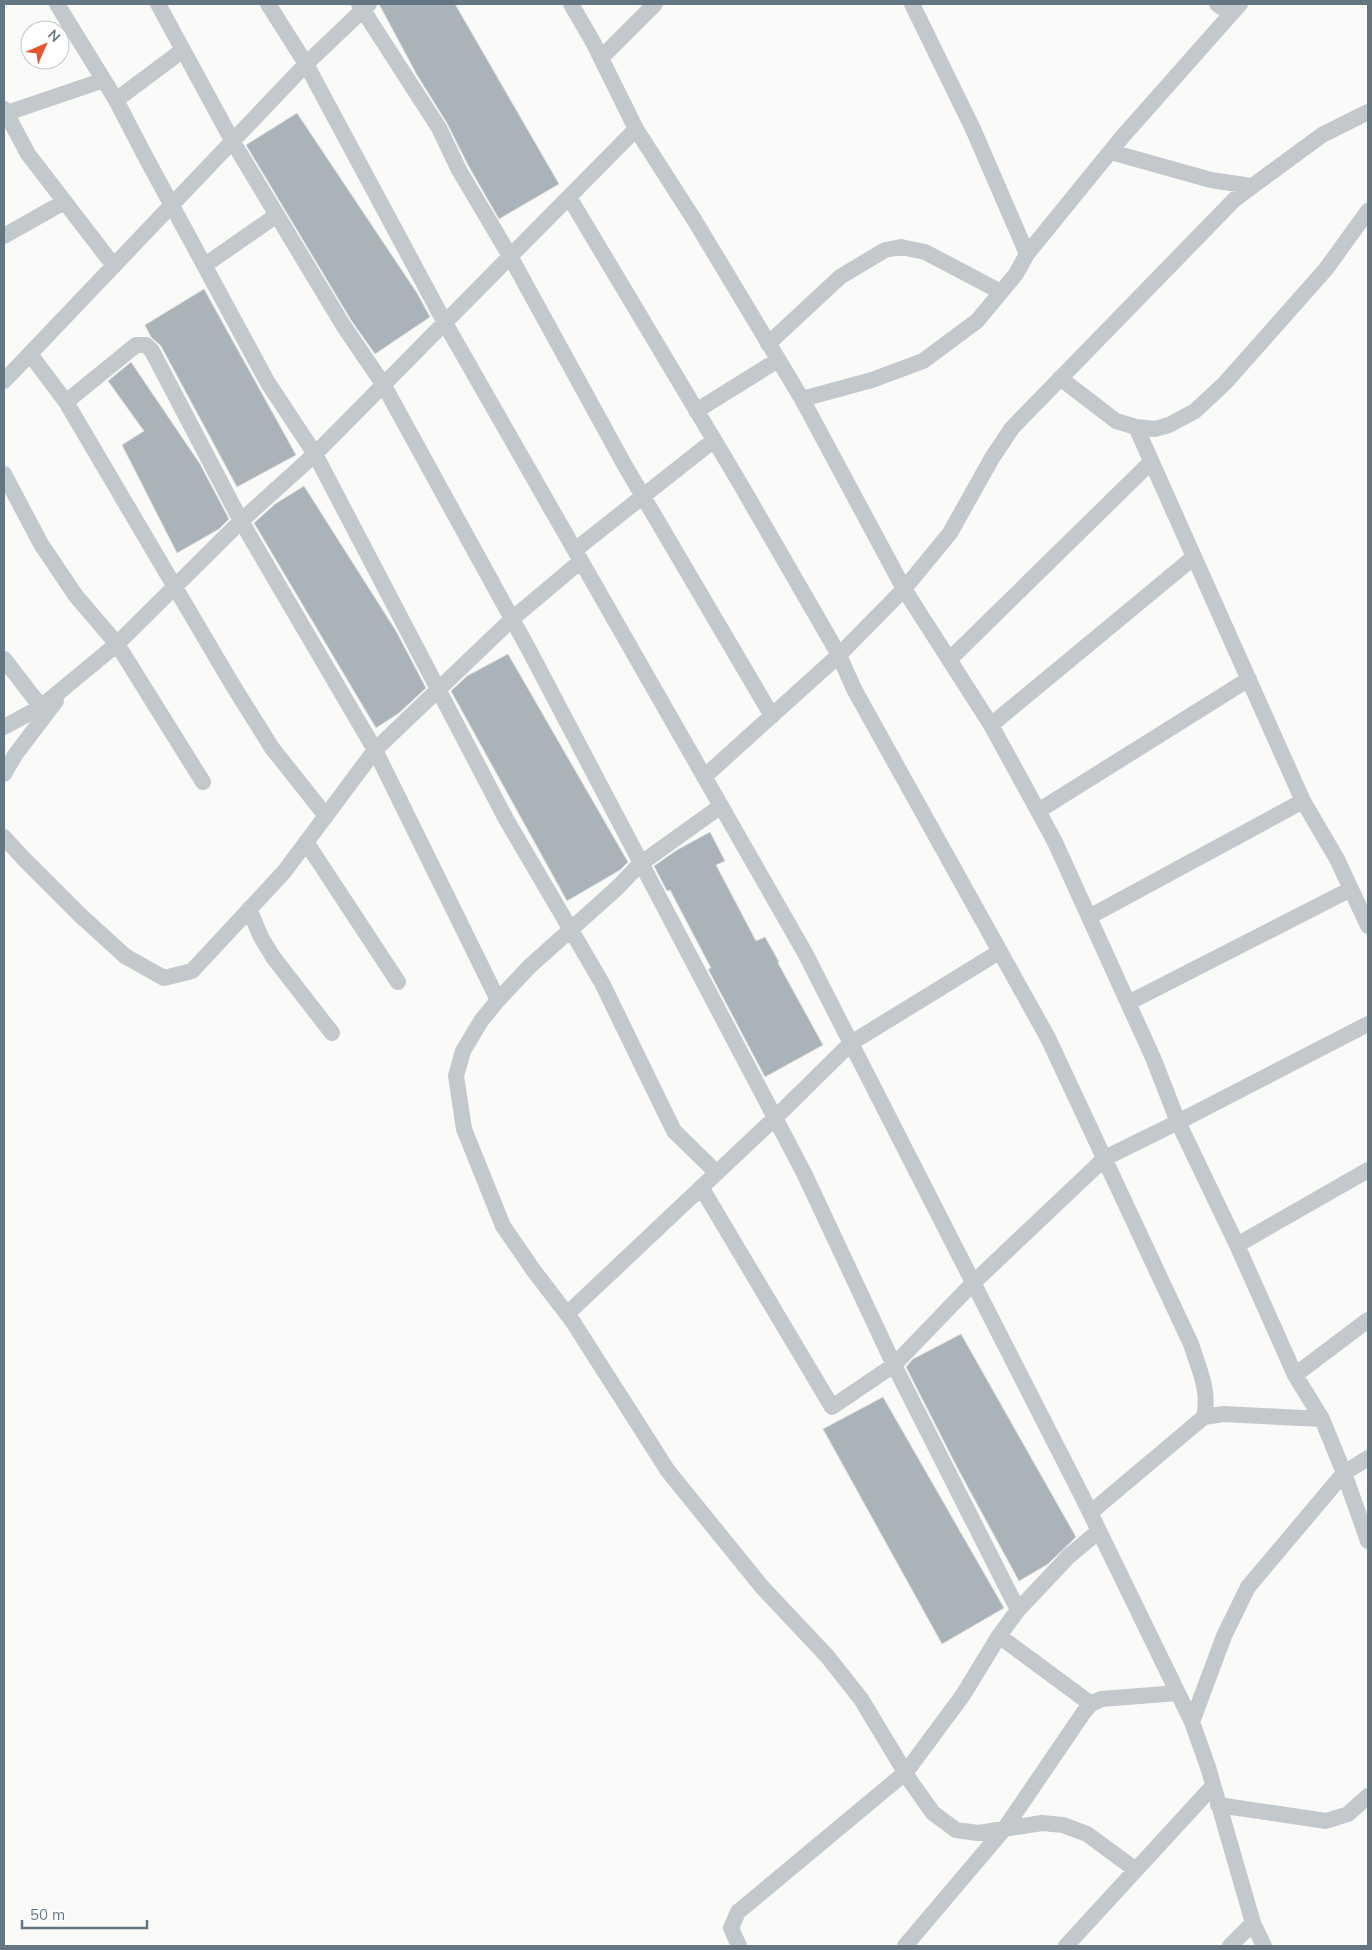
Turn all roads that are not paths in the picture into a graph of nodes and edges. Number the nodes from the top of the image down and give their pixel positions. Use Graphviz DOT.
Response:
graph roads {
  1 [pos="57,4"];
  2 [pos="158,4"];
  3 [pos="268,4"];
  4 [pos="571,4"];
  5 [pos="655,4"];
  6 [pos="912,4"];
  7 [pos="1217,4"];
  8 [pos="363,6"];
  9 [pos="1235,9"];
  10 [pos="183,50"];
  11 [pos="601,58"];
  12 [pos="306,64"];
  13 [pos="104,80"];
  14 [pos="116,100"];
  15 [pos="4,112"];
  16 [pos="1368,112"];
  17 [pos="636,129"];
  18 [pos="233,142"];
  19 [pos="1111,152"];
  20 [pos="1251,186"];
  21 [pos="569,197"];
  22 [pos="64,202"];
  23 [pos="172,205"];
  24 [pos="1368,211"];
  25 [pos="277,214"];
  26 [pos="4,236"];
  27 [pos="1027,254"];
  28 [pos="510,256"];
  29 [pos="204,265"];
  30 [pos="114,266"];
  31 [pos="1002,292"];
  32 [pos="445,323"];
  33 [pos="768,344"];
  34 [pos="30,354"];
  35 [pos="778,360"];
  36 [pos="1060,378"];
  37 [pos="4,381"];
  38 [pos="383,384"];
  39 [pos="802,399"];
  40 [pos="66,402"];
  41 [pos="696,411"];
  42 [pos="1136,428"];
  43 [pos="714,440"];
  44 [pos="315,454"];
  45 [pos="1152,462"];
  46 [pos="4,474"];
  47 [pos="643,497"];
  48 [pos="241,521"];
  49 [pos="578,556"];
  50 [pos="1194,557"];
  51 [pos="175,586"];
  52 [pos="904,589"];
  53 [pos="512,619"];
  54 [pos="117,644"];
  55 [pos="839,655"];
  56 [pos="4,659"];
  57 [pos="949,660"];
  58 [pos="1249,680"];
  59 [pos="71,682"];
  60 [pos="439,690"];
  61 [pos="40,707"];
  62 [pos="772,716"];
  63 [pos="991,725"];
  64 [pos="4,727"];
  65 [pos="375,750"];
  66 [pos="4,774"];
  67 [pos="704,777"];
  68 [pos="203,782"];
  69 [pos="1303,801"];
  70 [pos="721,806"];
  71 [pos="1038,811"];
  72 [pos="326,816"];
  73 [pos="4,837"];
  74 [pos="306,842"];
  75 [pos="640,864"];
  76 [pos="1350,889"];
  77 [pos="249,909"];
  78 [pos="1089,917"];
  79 [pos="1368,926"];
  80 [pos="571,930"];
  81 [pos="999,952"];
  82 [pos="398,982"];
  83 [pos="498,1000"];
  84 [pos="1128,1003"];
  85 [pos="1368,1024"];
  86 [pos="332,1032"];
  87 [pos="851,1042"];
  88 [pos="775,1118"];
  89 [pos="1178,1122"];
  90 [pos="1105,1158"];
  91 [pos="1368,1170"];
  92 [pos="716,1173"];
  93 [pos="701,1187"];
  94 [pos="1237,1245"];
  95 [pos="973,1283"];
  96 [pos="567,1314"];
  97 [pos="1368,1320"];
  98 [pos="894,1365"];
  99 [pos="1295,1375"];
  100 [pos="1204,1418"];
  101 [pos="1322,1419"];
  102 [pos="1368,1458"];
  103 [pos="1344,1473"];
  104 [pos="1090,1514"];
  105 [pos="1099,1531"];
  106 [pos="1368,1541"];
  107 [pos="1018,1610"];
  108 [pos="999,1636"];
  109 [pos="1178,1693"];
  110 [pos="1091,1704"];
  111 [pos="1192,1722"];
  112 [pos="906,1772"];
  113 [pos="1213,1786"];
  114 [pos="1368,1796"];
  115 [pos="1218,1805"];
  116 [pos="1005,1828"];
  117 [pos="1136,1870"];
  118 [pos="1253,1923"];
  119 [pos="739,1946"];
  120 [pos="905,1946"];
  121 [pos="1066,1946"];
  122 [pos="1230,1946"];
  123 [pos="1264,1946"];
  1 -- 13 [label="street"];
  2 -- 10 [label="street"];
  3 -- 12 [label="street"];
  4 -- 11 [label="street"];
  5 -- 11 [label="street"];
  6 -- 27 [label="street"];
  7 -- 9 [label="street"];
  8 -- 12 [label="street"];
  8 -- 28 [label="street"];
  9 -- 19 [label="street"];
  10 -- 14 [label="street"];
  10 -- 18 [label="street"];
  11 -- 17 [label="street"];
  12 -- 18 [label="street"];
  12 -- 32 [label="street"];
  13 -- 14 [label="street"];
  13 -- 15 [label="street"];
  14 -- 23 [label="street"];
  15 -- 22 [label="street"];
  16 -- 20 [label="street"];
  17 -- 21 [label="street"];
  17 -- 33 [label="street"];
  18 -- 23 [label="street"];
  18 -- 25 [label="street"];
  19 -- 20 [label="street"];
  19 -- 27 [label="street"];
  20 -- 36 [label="street"];
  21 -- 28 [label="street"];
  21 -- 41 [label="street"];
  22 -- 26 [label="street"];
  22 -- 30 [label="street"];
  23 -- 29 [label="street"];
  23 -- 30 [label="street"];
  24 -- 42 [label="street"];
  25 -- 29 [label="street"];
  25 -- 38 [label="street"];
  27 -- 31 [label="street"];
  28 -- 32 [label="street"];
  28 -- 47 [label="street"];
  29 -- 44 [label="street"];
  30 -- 34 [label="street"];
  31 -- 33 [label="street"];
  31 -- 39 [label="street"];
  32 -- 38 [label="street"];
  32 -- 49 [label="street"];
  33 -- 35 [label="street"];
  34 -- 37 [label="street"];
  34 -- 40 [label="street"];
  35 -- 39 [label="street"];
  35 -- 41 [label="street"];
  36 -- 42 [label="street"];
  36 -- 52 [label="street"];
  38 -- 44 [label="street"];
  38 -- 53 [label="street"];
  39 -- 52 [label="street"];
  40 -- 48 [label="street"];
  40 -- 51 [label="street"];
  41 -- 43 [label="street"];
  42 -- 45 [label="street"];
  43 -- 47 [label="street"];
  43 -- 55 [label="street"];
  44 -- 48 [label="street"];
  44 -- 60 [label="street"];
  45 -- 50 [label="street"];
  45 -- 57 [label="street"];
  46 -- 54 [label="street"];
  47 -- 49 [label="street"];
  47 -- 62 [label="street"];
  48 -- 51 [label="street"];
  48 -- 65 [label="street"];
  49 -- 53 [label="street"];
  49 -- 67 [label="street"];
  50 -- 58 [label="street"];
  50 -- 63 [label="street"];
  51 -- 54 [label="street"];
  51 -- 72 [label="street"];
  52 -- 55 [label="street"];
  52 -- 57 [label="street"];
  53 -- 60 [label="street"];
  53 -- 75 [label="street"];
  54 -- 59 [label="street"];
  54 -- 68 [label="street"];
  55 -- 62 [label="street"];
  55 -- 81 [label="street"];
  56 -- 61 [label="street"];
  57 -- 63 [label="street"];
  58 -- 69 [label="street"];
  58 -- 71 [label="street"];
  59 -- 61 [label="street"];
  59 -- 66 [label="street"];
  60 -- 65 [label="street"];
  60 -- 80 [label="street"];
  61 -- 64 [label="street"];
  62 -- 67 [label="street"];
  63 -- 71 [label="street"];
  65 -- 72 [label="street"];
  65 -- 83 [label="street"];
  67 -- 70 [label="street"];
  69 -- 76 [label="street"];
  69 -- 78 [label="street"];
  70 -- 75 [label="street"];
  70 -- 87 [label="street"];
  71 -- 78 [label="street"];
  72 -- 74 [label="street"];
  73 -- 77 [label="street"];
  74 -- 77 [label="street"];
  74 -- 82 [label="street"];
  75 -- 80 [label="street"];
  75 -- 88 [label="street"];
  76 -- 79 [label="street"];
  76 -- 84 [label="street"];
  77 -- 86 [label="street"];
  78 -- 84 [label="street"];
  80 -- 83 [label="street"];
  80 -- 92 [label="street"];
  81 -- 87 [label="street"];
  81 -- 90 [label="street"];
  83 -- 96 [label="street"];
  84 -- 89 [label="street"];
  85 -- 89 [label="street"];
  87 -- 88 [label="street"];
  87 -- 95 [label="street"];
  88 -- 92 [label="street"];
  88 -- 98 [label="street"];
  89 -- 90 [label="street"];
  89 -- 94 [label="street"];
  90 -- 95 [label="street"];
  90 -- 100 [label="street"];
  91 -- 94 [label="street"];
  92 -- 93 [label="street"];
  93 -- 96 [label="street"];
  93 -- 98 [label="street"];
  94 -- 99 [label="street"];
  95 -- 98 [label="street"];
  95 -- 104 [label="street"];
  96 -- 112 [label="street"];
  97 -- 99 [label="street"];
  98 -- 107 [label="street"];
  99 -- 101 [label="street"];
  100 -- 101 [label="street"];
  100 -- 104 [label="street"];
  101 -- 103 [label="street"];
  102 -- 103 [label="street"];
  103 -- 106 [label="street"];
  103 -- 111 [label="street"];
  104 -- 105 [label="street"];
  105 -- 107 [label="street"];
  105 -- 109 [label="street"];
  107 -- 108 [label="street"];
  108 -- 110 [label="street"];
  108 -- 112 [label="street"];
  109 -- 110 [label="street"];
  109 -- 111 [label="street"];
  110 -- 116 [label="street"];
  111 -- 113 [label="street"];
  112 -- 116 [label="street"];
  112 -- 119 [label="street"];
  113 -- 115 [label="street"];
  113 -- 117 [label="street"];
  114 -- 115 [label="street"];
  115 -- 118 [label="street"];
  116 -- 117 [label="street"];
  116 -- 120 [label="street"];
  117 -- 121 [label="street"];
  118 -- 122 [label="street"];
  118 -- 123 [label="street"];
}
